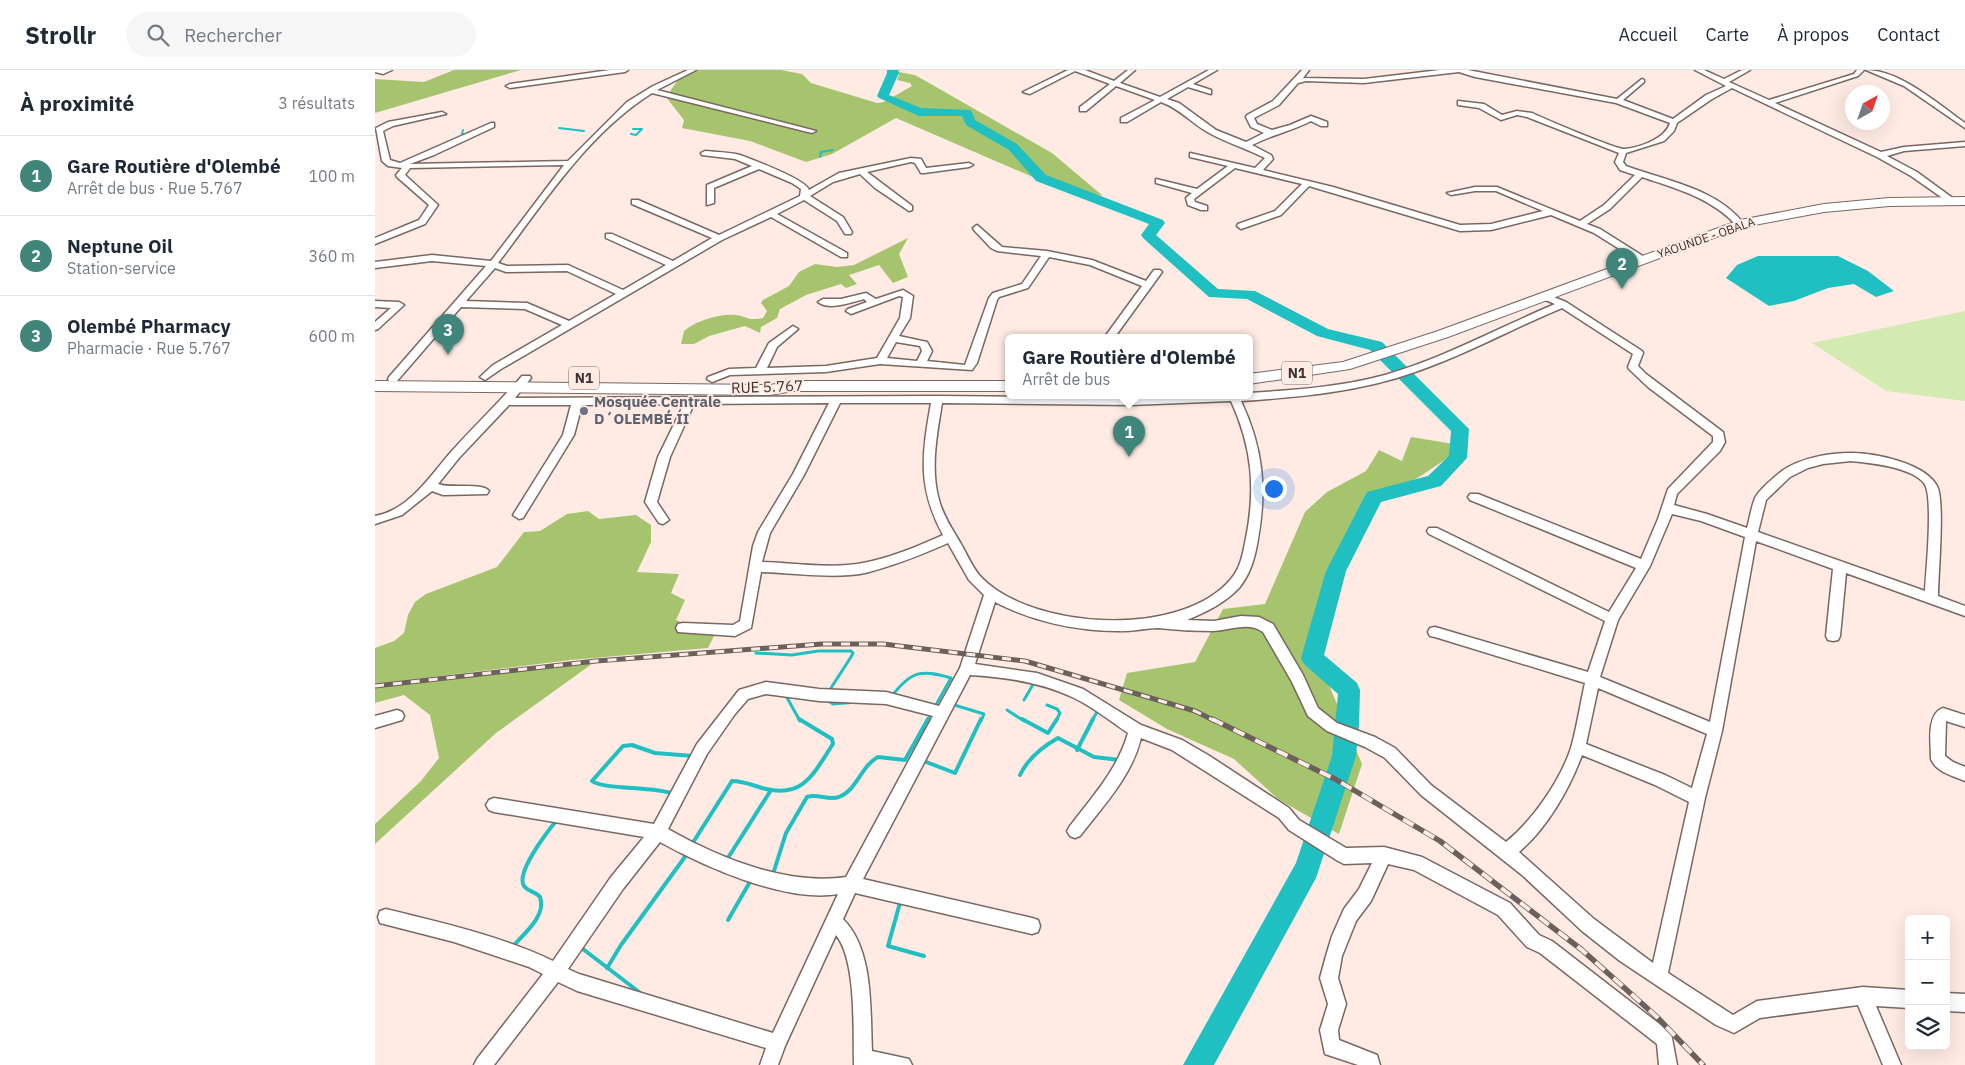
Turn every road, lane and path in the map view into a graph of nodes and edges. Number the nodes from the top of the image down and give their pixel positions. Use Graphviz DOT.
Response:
graph roads {
  1 [pos="376,70"];
  2 [pos="389,70"];
  3 [pos="625,70"];
  4 [pos="693,70"];
  5 [pos="1073,70"];
  6 [pos="1078,70"];
  7 [pos="1132,70"];
  8 [pos="1212,70"];
  9 [pos="1306,70"];
  10 [pos="1457,70"];
  11 [pos="1461,70"];
  12 [pos="1698,70"];
  13 [pos="1747,70"];
  14 [pos="1861,70"];
  15 [pos="1869,70"];
  16 [pos="1431,72"];
  17 [pos="1297,81"];
  18 [pos="1115,82"];
  19 [pos="1642,82"];
  20 [pos="1728,84"];
  21 [pos="1188,85"];
  22 [pos="510,86"];
  23 [pos="651,91"];
  24 [pos="1027,92"];
  25 [pos="1208,92"];
  26 [pos="1162,100"];
  27 [pos="1618,100"];
  28 [pos="1461,103"];
  29 [pos="1768,103"];
  30 [pos="1083,109"];
  31 [pos="442,114"];
  32 [pos="1124,120"];
  33 [pos="1674,122"];
  34 [pos="1324,124"];
  35 [pos="491,125"];
  36 [pos="1965,126"];
  37 [pos="812,131"];
  38 [pos="1271,133"];
  39 [pos="1965,144"];
  40 [pos="1246,145"];
  41 [pos="1623,152"];
  42 [pos="705,153"];
  43 [pos="1193,154"];
  44 [pos="1880,155"];
  45 [pos="569,163"];
  46 [pos="396,165"];
  47 [pos="969,165"];
  48 [pos="408,166"];
  49 [pos="759,166"];
  50 [pos="1233,166"];
  51 [pos="862,171"];
  52 [pos="1257,171"];
  53 [pos="1640,175"];
  54 [pos="1159,181"];
  55 [pos="1307,184"];
  56 [pos="1198,192"];
  57 [pos="1451,193"];
  58 [pos="804,196"];
  59 [pos="1951,201"];
  60 [pos="1965,201"];
  61 [pos="635,202"];
  62 [pos="710,203"];
  63 [pos="909,208"];
  64 [pos="1204,208"];
  65 [pos="1550,212"];
  66 [pos="770,213"];
  67 [pos="1740,224"];
  68 [pos="1579,225"];
  69 [pos="1241,226"];
  70 [pos="977,228"];
  71 [pos="848,232"];
  72 [pos="609,236"];
  73 [pos="719,238"];
  74 [pos="375,240"];
  75 [pos="1047,254"];
  76 [pos="844,255"];
  77 [pos="1643,260"];
  78 [pos="493,264"];
  79 [pos="674,264"];
  80 [pos="375,265"];
  81 [pos="1157,272"];
  82 [pos="1147,285"];
  83 [pos="623,294"];
  84 [pos="1546,297"];
  85 [pos="823,302"];
  86 [pos="875,302"];
  87 [pos="375,304"];
  88 [pos="460,304"];
  89 [pos="1563,304"];
  90 [pos="851,311"];
  91 [pos="569,325"];
  92 [pos="375,327"];
  93 [pos="793,329"];
  94 [pos="1112,334"];
  95 [pos="894,338"];
  96 [pos="880,361"];
  97 [pos="920,365"];
  98 [pos="760,370"];
  99 [pos="485,377"];
  100 [pos="375,378"];
  101 [pos="1253,378"];
  102 [pos="393,379"];
  103 [pos="712,379"];
  104 [pos="523,383"];
  105 [pos="375,386"];
  106 [pos="793,386"];
  107 [pos="1005,386"];
  108 [pos="1253,395"];
  109 [pos="937,399"];
  110 [pos="1193,399"];
  111 [pos="1235,399"];
  112 [pos="691,400"];
  113 [pos="836,400"];
  114 [pos="578,401"];
  115 [pos="507,402"];
  116 [pos="430,486"];
  117 [pos="483,491"];
  118 [pos="1474,497"];
  119 [pos="1667,508"];
  120 [pos="519,515"];
  121 [pos="375,520"];
  122 [pos="663,520"];
  123 [pos="1433,531"];
  124 [pos="1751,535"];
  125 [pos="951,537"];
  126 [pos="1644,566"];
  127 [pos="1840,566"];
  128 [pos="755,567"];
  129 [pos="991,595"];
  130 [pos="1931,599"];
  131 [pos="1965,611"];
  132 [pos="1612,619"];
  133 [pos="1157,624"];
  134 [pos="683,628"];
  135 [pos="1435,632"];
  136 [pos="1833,636"];
  137 [pos="966,669"];
  138 [pos="1593,680"];
  139 [pos="944,713"];
  140 [pos="397,716"];
  141 [pos="1965,721"];
  142 [pos="375,722"];
  143 [pos="1136,730"];
  144 [pos="1715,731"];
  145 [pos="1578,747"];
  146 [pos="1965,774"];
  147 [pos="1697,798"];
  148 [pos="494,805"];
  149 [pos="1075,831"];
  150 [pos="658,832"];
  151 [pos="1507,852"];
  152 [pos="1384,855"];
  153 [pos="851,884"];
  154 [pos="385,917"];
  155 [pos="833,920"];
  156 [pos="1032,926"];
  157 [pos="555,972"];
  158 [pos="1659,976"];
  159 [pos="1863,996"];
  160 [pos="1905,999"];
  161 [pos="1950,1002"];
  162 [pos="1965,1003"];
  163 [pos="777,1043"];
  164 [pos="863,1062"];
  165 [pos="483,1065"];
  166 [pos="769,1065"];
  167 [pos="903,1065"];
  168 [pos="1371,1065"];
  169 [pos="1668,1065"];
  170 [pos="1891,1065"];
  1 -- 2 [label="street"];
  3 -- 22 [label="street"];
  4 -- 23 [label="street"];
  5 -- 24 [label="street"];
  6 -- 18 [label="street"];
  7 -- 18 [label="street"];
  8 -- 21 [label="street"];
  9 -- 17 [label="street"];
  10 -- 16 [label="street"];
  11 -- 27 [label="street"];
  12 -- 20 [label="street"];
  13 -- 20 [label="street"];
  14 -- 29 [label="street"];
  15 -- 36 [label="street"];
  16 -- 17 [label="street"];
  17 -- 38 [label="street"];
  18 -- 26 [label="street"];
  18 -- 30 [label="street"];
  19 -- 27 [label="street"];
  20 -- 29 [label="street"];
  20 -- 33 [label="street"];
  21 -- 25 [label="street"];
  21 -- 26 [label="street"];
  23 -- 37 [label="street"];
  23 -- 45 [label="street"];
  26 -- 32 [label="street"];
  26 -- 40 [label="street"];
  27 -- 33 [label="street"];
  28 -- 41 [label="street"];
  29 -- 44 [label="street"];
  31 -- 46 [label="street"];
  33 -- 41 [label="street"];
  34 -- 38 [label="street"];
  35 -- 46 [label="street"];
  38 -- 40 [label="street"];
  39 -- 44 [label="street"];
  40 -- 52 [label="street"];
  41 -- 53 [label="street"];
  42 -- 49 [label="street"];
  43 -- 50 [label="street"];
  44 -- 59 [label="street"];
  45 -- 48 [label="street"];
  45 -- 78 [label="street"];
  46 -- 48 [label="street"];
  47 -- 51 [label="street"];
  48 -- 74 [label="street"];
  49 -- 58 [label="street"];
  49 -- 62 [label="street"];
  50 -- 52 [label="street"];
  50 -- 56 [label="street"];
  51 -- 58 [label="street"];
  51 -- 63 [label="street"];
  52 -- 55 [label="street"];
  53 -- 67 [label="street"];
  53 -- 68 [label="street"];
  54 -- 56 [label="street"];
  55 -- 65 [label="street"];
  55 -- 69 [label="street"];
  56 -- 64 [label="street"];
  57 -- 65 [label="street"];
  58 -- 66 [label="street"];
  58 -- 71 [label="street"];
  59 -- 60 [label="highway, YAOUNDE - OBALA / N1"];
  59 -- 67 [label="highway, YAOUNDE - OBALA / N1"];
  61 -- 73 [label="street"];
  65 -- 68 [label="street"];
  66 -- 73 [label="street"];
  66 -- 76 [label="street"];
  67 -- 77 [label="highway, YAOUNDE - OBALA / N1"];
  68 -- 77 [label="street"];
  70 -- 75 [label="street"];
  72 -- 79 [label="street"];
  73 -- 79 [label="street"];
  75 -- 82 [label="street"];
  75 -- 97 [label="street"];
  77 -- 84 [label="highway, YAOUNDE - OBALA / N1"];
  78 -- 80 [label="street"];
  78 -- 83 [label="street"];
  78 -- 88 [label="street"];
  79 -- 83 [label="street"];
  81 -- 82 [label="street"];
  82 -- 94 [label="street"];
  83 -- 91 [label="street"];
  84 -- 89 [label="street"];
  84 -- 101 [label="highway, YAOUNDE - OBALA / N1"];
  85 -- 86 [label="street"];
  86 -- 90 [label="street"];
  86 -- 95 [label="street"];
  87 -- 92 [label="street"];
  88 -- 91 [label="street"];
  88 -- 102 [label="street"];
  89 -- 108 [label="street"];
  89 -- 119 [label="street"];
  91 -- 99 [label="street"];
  93 -- 98 [label="street"];
  95 -- 96 [label="street"];
  95 -- 97 [label="street"];
  96 -- 97 [label="street"];
  96 -- 98 [label="street"];
  98 -- 103 [label="street"];
  99 -- 102 [label="highway, N1"];
  99 -- 104 [label="highway, N1"];
  100 -- 102 [label="highway, N1"];
  103 -- 104 [label="highway, N1"];
  103 -- 106 [label="highway, N1"];
  104 -- 105 [label="highway, RUE 5.767 / N1"];
  104 -- 106 [label="highway, RUE 5.767 / N1"];
  104 -- 115 [label="street"];
  106 -- 107 [label="highway, RUE 5.767 / N1"];
  109 -- 110 [label="street"];
  109 -- 113 [label="street"];
  109 -- 125 [label="street"];
  111 -- 133 [label="street"];
  112 -- 113 [label="street"];
  112 -- 114 [label="street"];
  112 -- 122 [label="street"];
  113 -- 128 [label="street"];
  114 -- 115 [label="street"];
  114 -- 120 [label="street"];
  115 -- 116 [label="street"];
  116 -- 117 [label="street"];
  116 -- 121 [label="street"];
  118 -- 126 [label="street"];
  119 -- 124 [label="street"];
  119 -- 126 [label="street"];
  123 -- 132 [label="street"];
  124 -- 127 [label="street"];
  124 -- 130 [label="street"];
  124 -- 144 [label="street"];
  125 -- 128 [label="street"];
  125 -- 129 [label="street"];
  126 -- 132 [label="street"];
  127 -- 130 [label="street"];
  127 -- 136 [label="street"];
  128 -- 134 [label="street"];
  129 -- 133 [label="street"];
  129 -- 137 [label="street"];
  130 -- 131 [label="street"];
  132 -- 138 [label="street"];
  133 -- 151 [label="street"];
  135 -- 138 [label="street"];
  137 -- 139 [label="street"];
  137 -- 143 [label="street"];
  138 -- 144 [label="street"];
  138 -- 145 [label="street"];
  139 -- 150 [label="street"];
  139 -- 153 [label="street"];
  140 -- 142 [label="street"];
  141 -- 146 [label="street"];
  143 -- 149 [label="street"];
  143 -- 152 [label="street"];
  144 -- 147 [label="street"];
  145 -- 147 [label="street"];
  145 -- 151 [label="street"];
  147 -- 158 [label="street"];
  148 -- 150 [label="street"];
  150 -- 153 [label="street"];
  150 -- 157 [label="street"];
  151 -- 158 [label="street"];
  152 -- 168 [label="street"];
  152 -- 169 [label="street"];
  153 -- 155 [label="street"];
  153 -- 156 [label="street"];
  154 -- 157 [label="street"];
  155 -- 163 [label="street"];
  155 -- 164 [label="street"];
  157 -- 163 [label="street"];
  157 -- 165 [label="street"];
  158 -- 159 [label="street"];
  159 -- 160 [label="street"];
  159 -- 170 [label="street"];
  161 -- 162 [label="street"];
  163 -- 166 [label="street"];
  164 -- 167 [label="street"];
}
